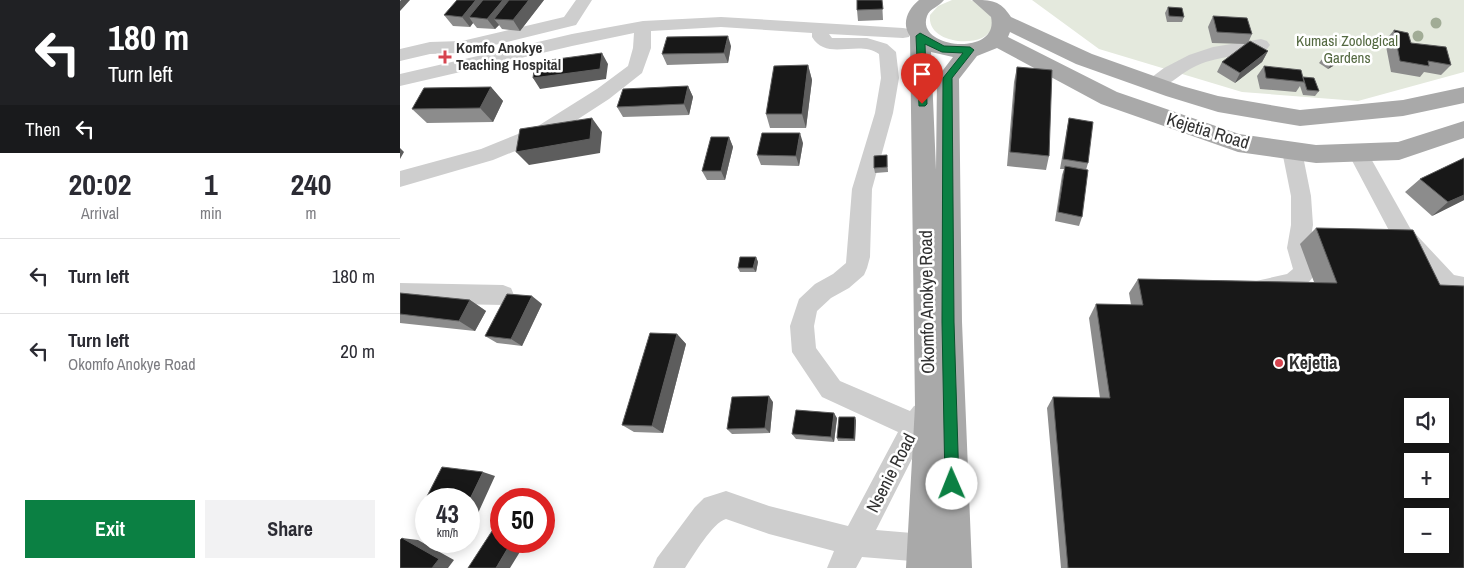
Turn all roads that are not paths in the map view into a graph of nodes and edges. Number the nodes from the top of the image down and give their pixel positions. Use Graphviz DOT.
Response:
graph roads {
  1 [pos="584,0"];
  2 [pos="904,0"];
  3 [pos="982,0"];
  4 [pos="931,1"];
  5 [pos="570,22"];
  6 [pos="643,26"];
  7 [pos="822,28"];
  8 [pos="999,30"];
  9 [pos="912,34"];
  10 [pos="572,40"];
  11 [pos="1261,44"];
  12 [pos="970,50"];
  13 [pos="400,55"];
  14 [pos="400,80"];
  15 [pos="1154,84"];
  16 [pos="1464,95"];
  17 [pos="1464,128"];
  18 [pos="1292,151"];
  19 [pos="1358,153"];
  20 [pos="400,179"];
  21 [pos="1240,286"];
  22 [pos="1464,287"];
  23 [pos="400,293"];
  24 [pos="503,295"];
  25 [pos="951,385"];
  26 [pos="922,416"];
  27 [pos="855,542"];
  28 [pos="924,558"];
  29 [pos="667,568"];
  30 [pos="841,568"];
  31 [pos="954,568"];
  1 -- 5 [label="street"];
  2 -- 9 [label="main road"];
  3 -- 8 [label="main road"];
  4 -- 9 [label="main road"];
  5 -- 10 [label="street"];
  5 -- 13 [label="street"];
  6 -- 7 [label="street"];
  6 -- 10 [label="street"];
  6 -- 20 [label="street"];
  7 -- 9 [label="street"];
  7 -- 26 [label="street"];
  8 -- 12 [label="main road"];
  8 -- 15 [label="main road, Kejetia Road"];
  8 -- 18 [label="main road, Kejetia Road"];
  9 -- 12 [label="main road"];
  9 -- 26 [label="main road, Okomfo Anokye Road"];
  10 -- 14 [label="street"];
  11 -- 15 [label="street"];
  12 -- 25 [label="main road, Okomfo Anokye Road"];
  15 -- 16 [label="main road, Kejetia Road"];
  17 -- 19 [label="main road, Kejetia Road"];
  18 -- 19 [label="main road, Kejetia Road"];
  18 -- 21 [label="street"];
  19 -- 22 [label="street"];
  23 -- 24 [label="street"];
  25 -- 26 [label="street, Nsenie Road"];
  25 -- 31 [label="main road, Okomfo Anokye Road"];
  26 -- 27 [label="street, Nsenie Road"];
  26 -- 28 [label="main road, Okomfo Anokye Road"];
  27 -- 28 [label="street"];
  27 -- 29 [label="street"];
  27 -- 30 [label="street, Nsenie Road"];
}
